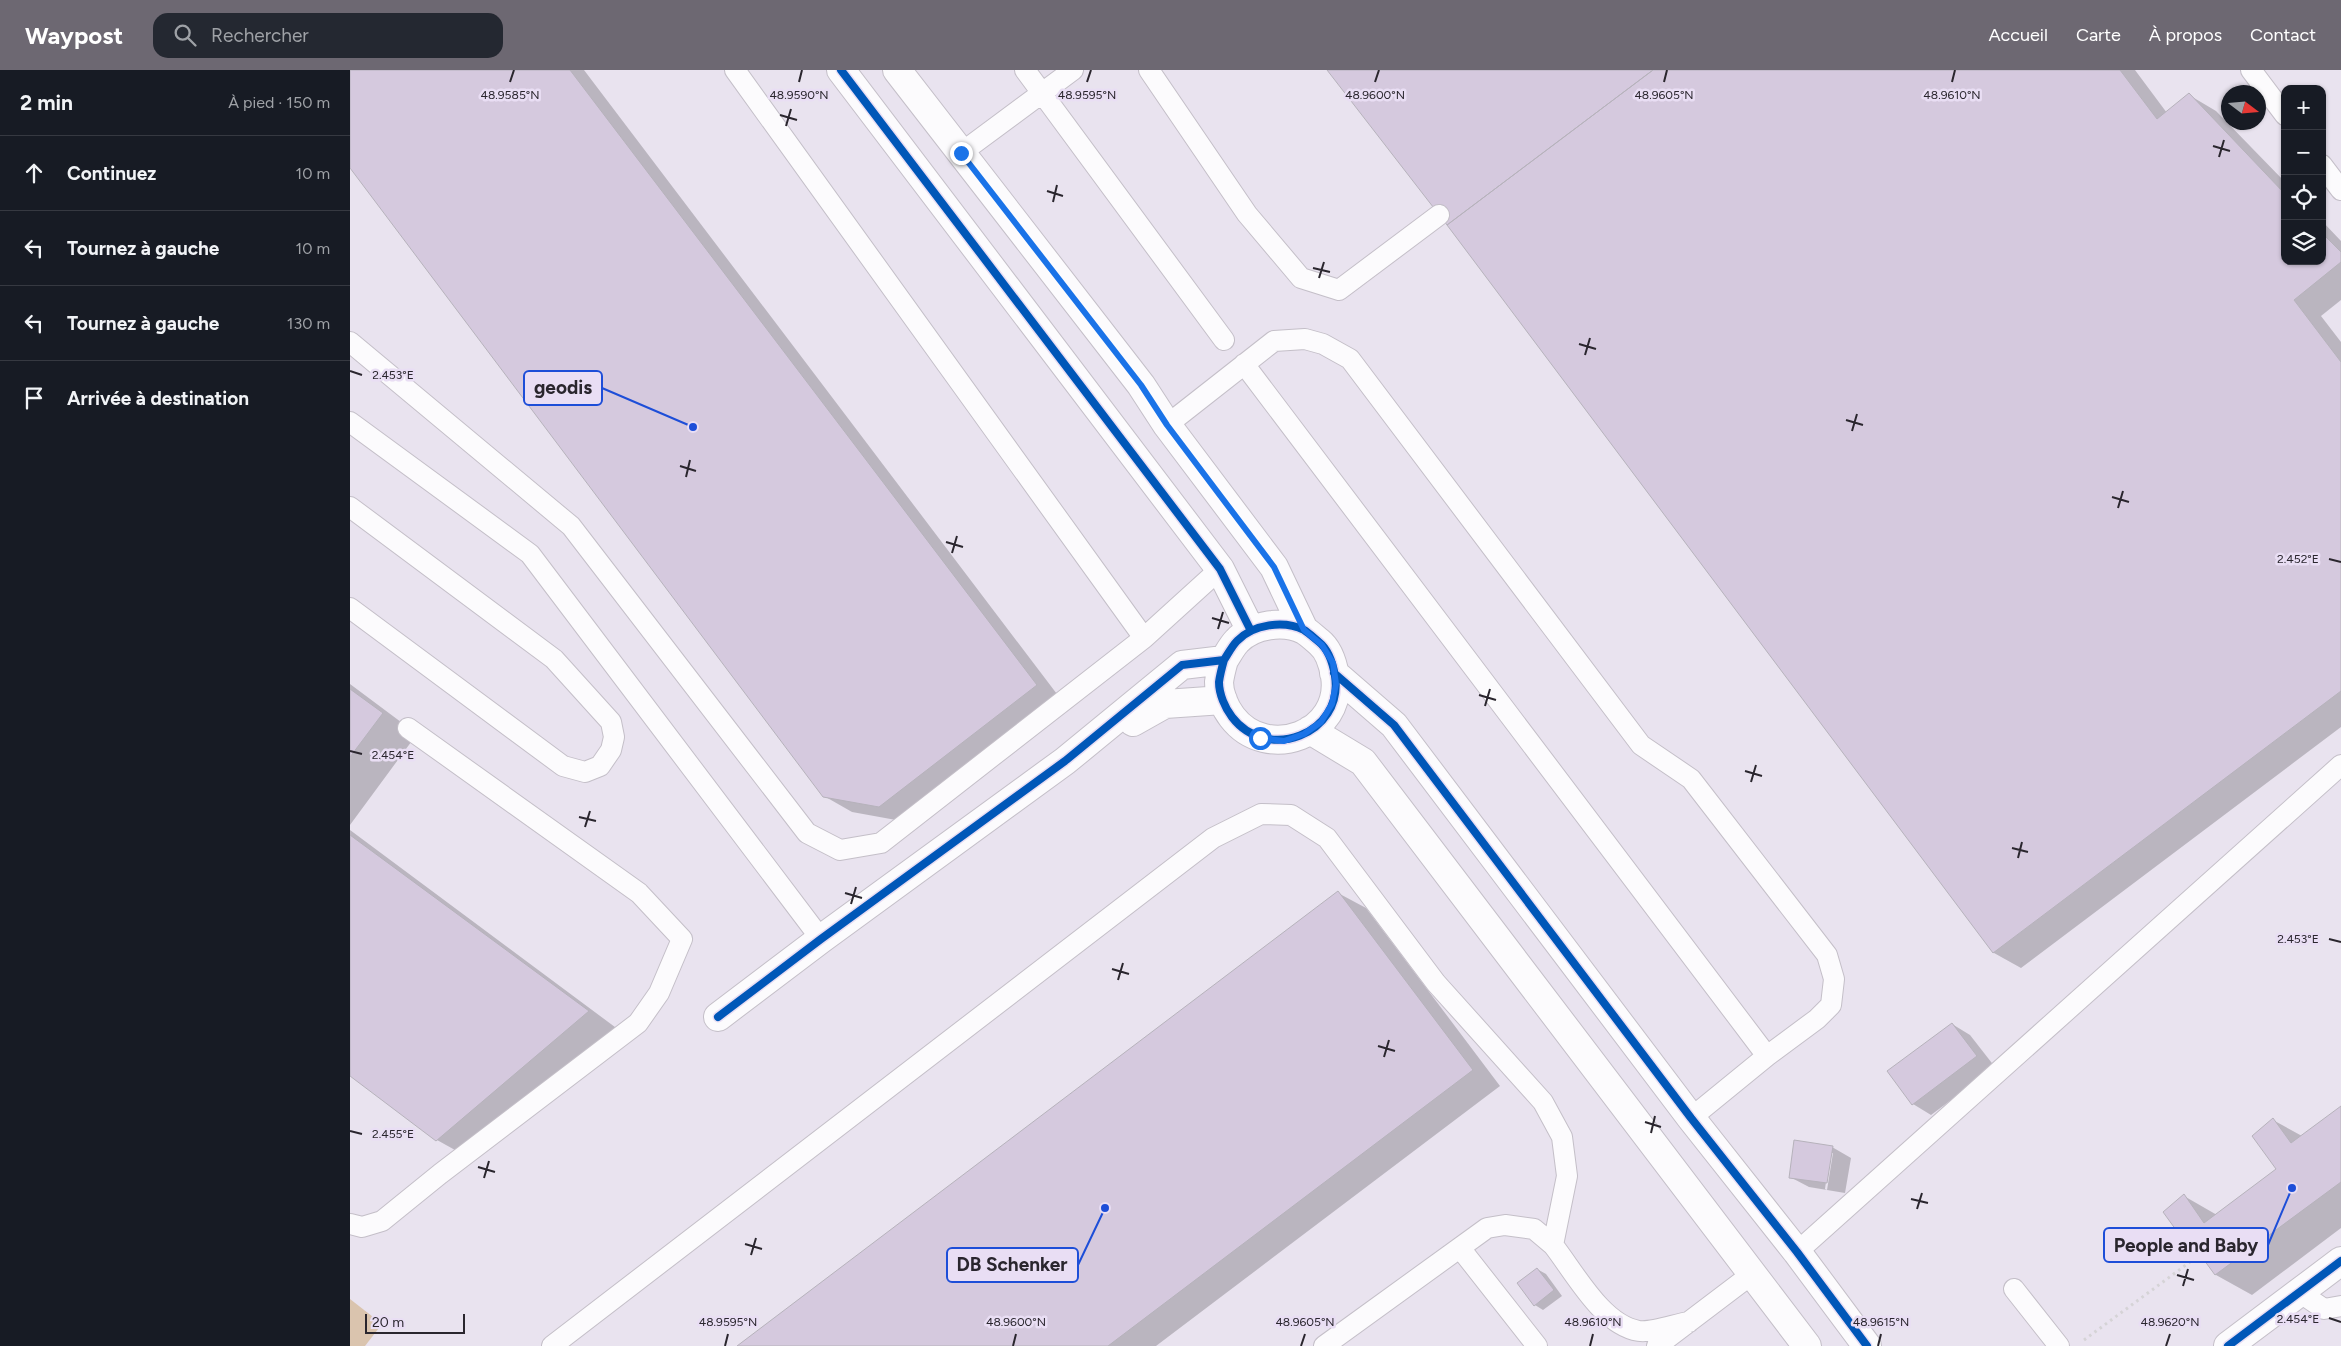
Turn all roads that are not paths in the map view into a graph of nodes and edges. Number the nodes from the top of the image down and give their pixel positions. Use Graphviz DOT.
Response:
graph roads {
  1 [pos="735,70"];
  2 [pos="841,70"];
  3 [pos="897,70"];
  4 [pos="1025,70"];
  5 [pos="1073,70"];
  6 [pos="1149,70"];
  7 [pos="2251,70"];
  8 [pos="1042,93"];
  9 [pos="2281,110"];
  10 [pos="961,153"];
  11 [pos="2326,170"];
  12 [pos="2341,190"];
  13 [pos="1439,215"];
  14 [pos="1224,340"];
  15 [pos="350,342"];
  16 [pos="1244,364"];
  17 [pos="350,422"];
  18 [pos="1167,425"];
  19 [pos="350,507"];
  20 [pos="1220,569"];
  21 [pos="350,608"];
  22 [pos="1304,630"];
  23 [pos="1251,631"];
  24 [pos="1144,638"];
  25 [pos="1224,660"];
  26 [pos="1334,673"];
  27 [pos="1223,700"];
  28 [pos="408,728"];
  29 [pos="1310,730"];
  30 [pos="1065,761"];
  31 [pos="2341,765"];
  32 [pos="821,939"];
  33 [pos="718,1017"];
  34 [pos="1767,1056"];
  35 [pos="1691,1118"];
  36 [pos="350,1224"];
  37 [pos="1553,1245"];
  38 [pos="1460,1248"];
  39 [pos="1797,1252"];
  40 [pos="2341,1261"];
  41 [pos="1752,1274"];
  42 [pos="2014,1289"];
  43 [pos="2299,1292"];
  44 [pos="2341,1306"];
  45 [pos="1689,1322"];
  46 [pos="552,1346"];
  47 [pos="1324,1346"];
  48 [pos="1537,1346"];
  49 [pos="1657,1346"];
  50 [pos="1807,1346"];
  51 [pos="1867,1346"];
  52 [pos="2059,1346"];
  53 [pos="2228,1346"];
  1 -- 24 [label="lane"];
  2 -- 20 [label="street"];
  3 -- 10 [label="street"];
  4 -- 8 [label="lane"];
  5 -- 8 [label="lane"];
  6 -- 13 [label="lane"];
  7 -- 9 [label="lane"];
  8 -- 10 [label="lane"];
  8 -- 14 [label="lane"];
  10 -- 18 [label="street"];
  11 -- 12 [label="lane"];
  15 -- 24 [label="lane"];
  16 -- 18 [label="lane"];
  16 -- 34 [label="lane"];
  16 -- 34 [label="lane"];
  17 -- 32 [label="lane"];
  18 -- 22 [label="street"];
  19 -- 21 [label="lane"];
  20 -- 23 [label="street"];
  20 -- 24 [label="lane"];
  22 -- 23 [label="street"];
  22 -- 26 [label="street"];
  23 -- 25 [label="street"];
  25 -- 27 [label="street"];
  25 -- 30 [label="street"];
  26 -- 29 [label="street"];
  26 -- 35 [label="street"];
  27 -- 29 [label="street"];
  27 -- 30 [label="street"];
  28 -- 36 [label="lane"];
  29 -- 41 [label="street"];
  30 -- 32 [label="street"];
  31 -- 39 [label="lane"];
  32 -- 33 [label="street"];
  34 -- 35 [label="lane"];
  35 -- 39 [label="street"];
  37 -- 38 [label="lane"];
  37 -- 45 [label="lane"];
  37 -- 46 [label="lane"];
  38 -- 47 [label="lane"];
  38 -- 48 [label="lane"];
  39 -- 51 [label="street"];
  40 -- 43 [label="street"];
  41 -- 45 [label="lane"];
  41 -- 50 [label="street"];
  42 -- 52 [label="lane"];
  43 -- 44 [label="lane"];
  43 -- 53 [label="street"];
  45 -- 49 [label="lane"];
}
